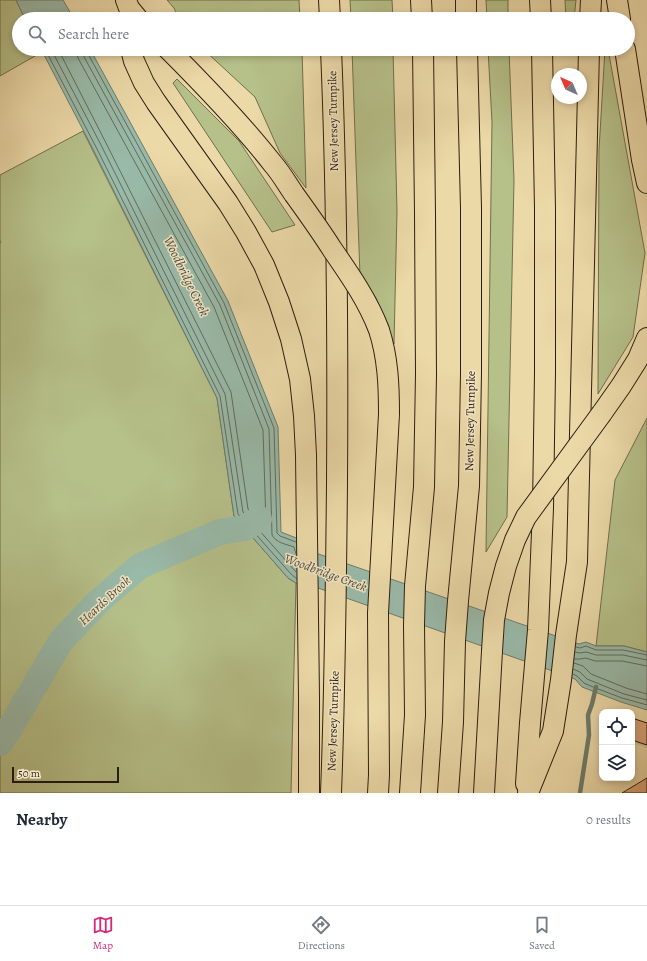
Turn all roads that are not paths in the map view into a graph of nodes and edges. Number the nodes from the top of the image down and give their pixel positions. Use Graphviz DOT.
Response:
graph roads {
  1 [pos="122,0"];
  2 [pos="126,0"];
  3 [pos="329,0"];
  4 [pos="421,0"];
  5 [pos="466,0"];
  6 [pos="540,0"];
  7 [pos="591,0"];
  8 [pos="618,0"];
  9 [pos="124,12"];
  10 [pos="132,12"];
  11 [pos="330,12"];
  12 [pos="422,12"];
  13 [pos="466,12"];
  14 [pos="541,12"];
  15 [pos="590,12"];
  16 [pos="619,12"];
  17 [pos="133,56"];
  18 [pos="175,56"];
  19 [pos="331,56"];
  20 [pos="423,56"];
  21 [pos="468,56"];
  22 [pos="542,56"];
  23 [pos="590,56"];
  24 [pos="626,56"];
  25 [pos="647,183"];
  26 [pos="647,338"];
  27 [pos="309,793"];
  28 [pos="331,793"];
  29 [pos="378,793"];
  30 [pos="410,793"];
  31 [pos="448,793"];
  32 [pos="484,793"];
  33 [pos="525,793"];
  34 [pos="528,793"];
  1 -- 9 [label="highway"];
  2 -- 10 [label="highway"];
  3 -- 11 [label="highway"];
  4 -- 12 [label="highway"];
  5 -- 13 [label="highway"];
  6 -- 14 [label="highway"];
  7 -- 15 [label="highway"];
  8 -- 16 [label="highway"];
  17 -- 27 [label="highway"];
  18 -- 29 [label="highway, bridge"];
  19 -- 28 [label="highway, New Jersey Turnpike"];
  20 -- 30 [label="highway"];
  21 -- 31 [label="highway, New Jersey Turnpike"];
  22 -- 33 [label="highway"];
  23 -- 34 [label="highway"];
  24 -- 25 [label="highway"];
  26 -- 32 [label="highway, bridge"];
}
